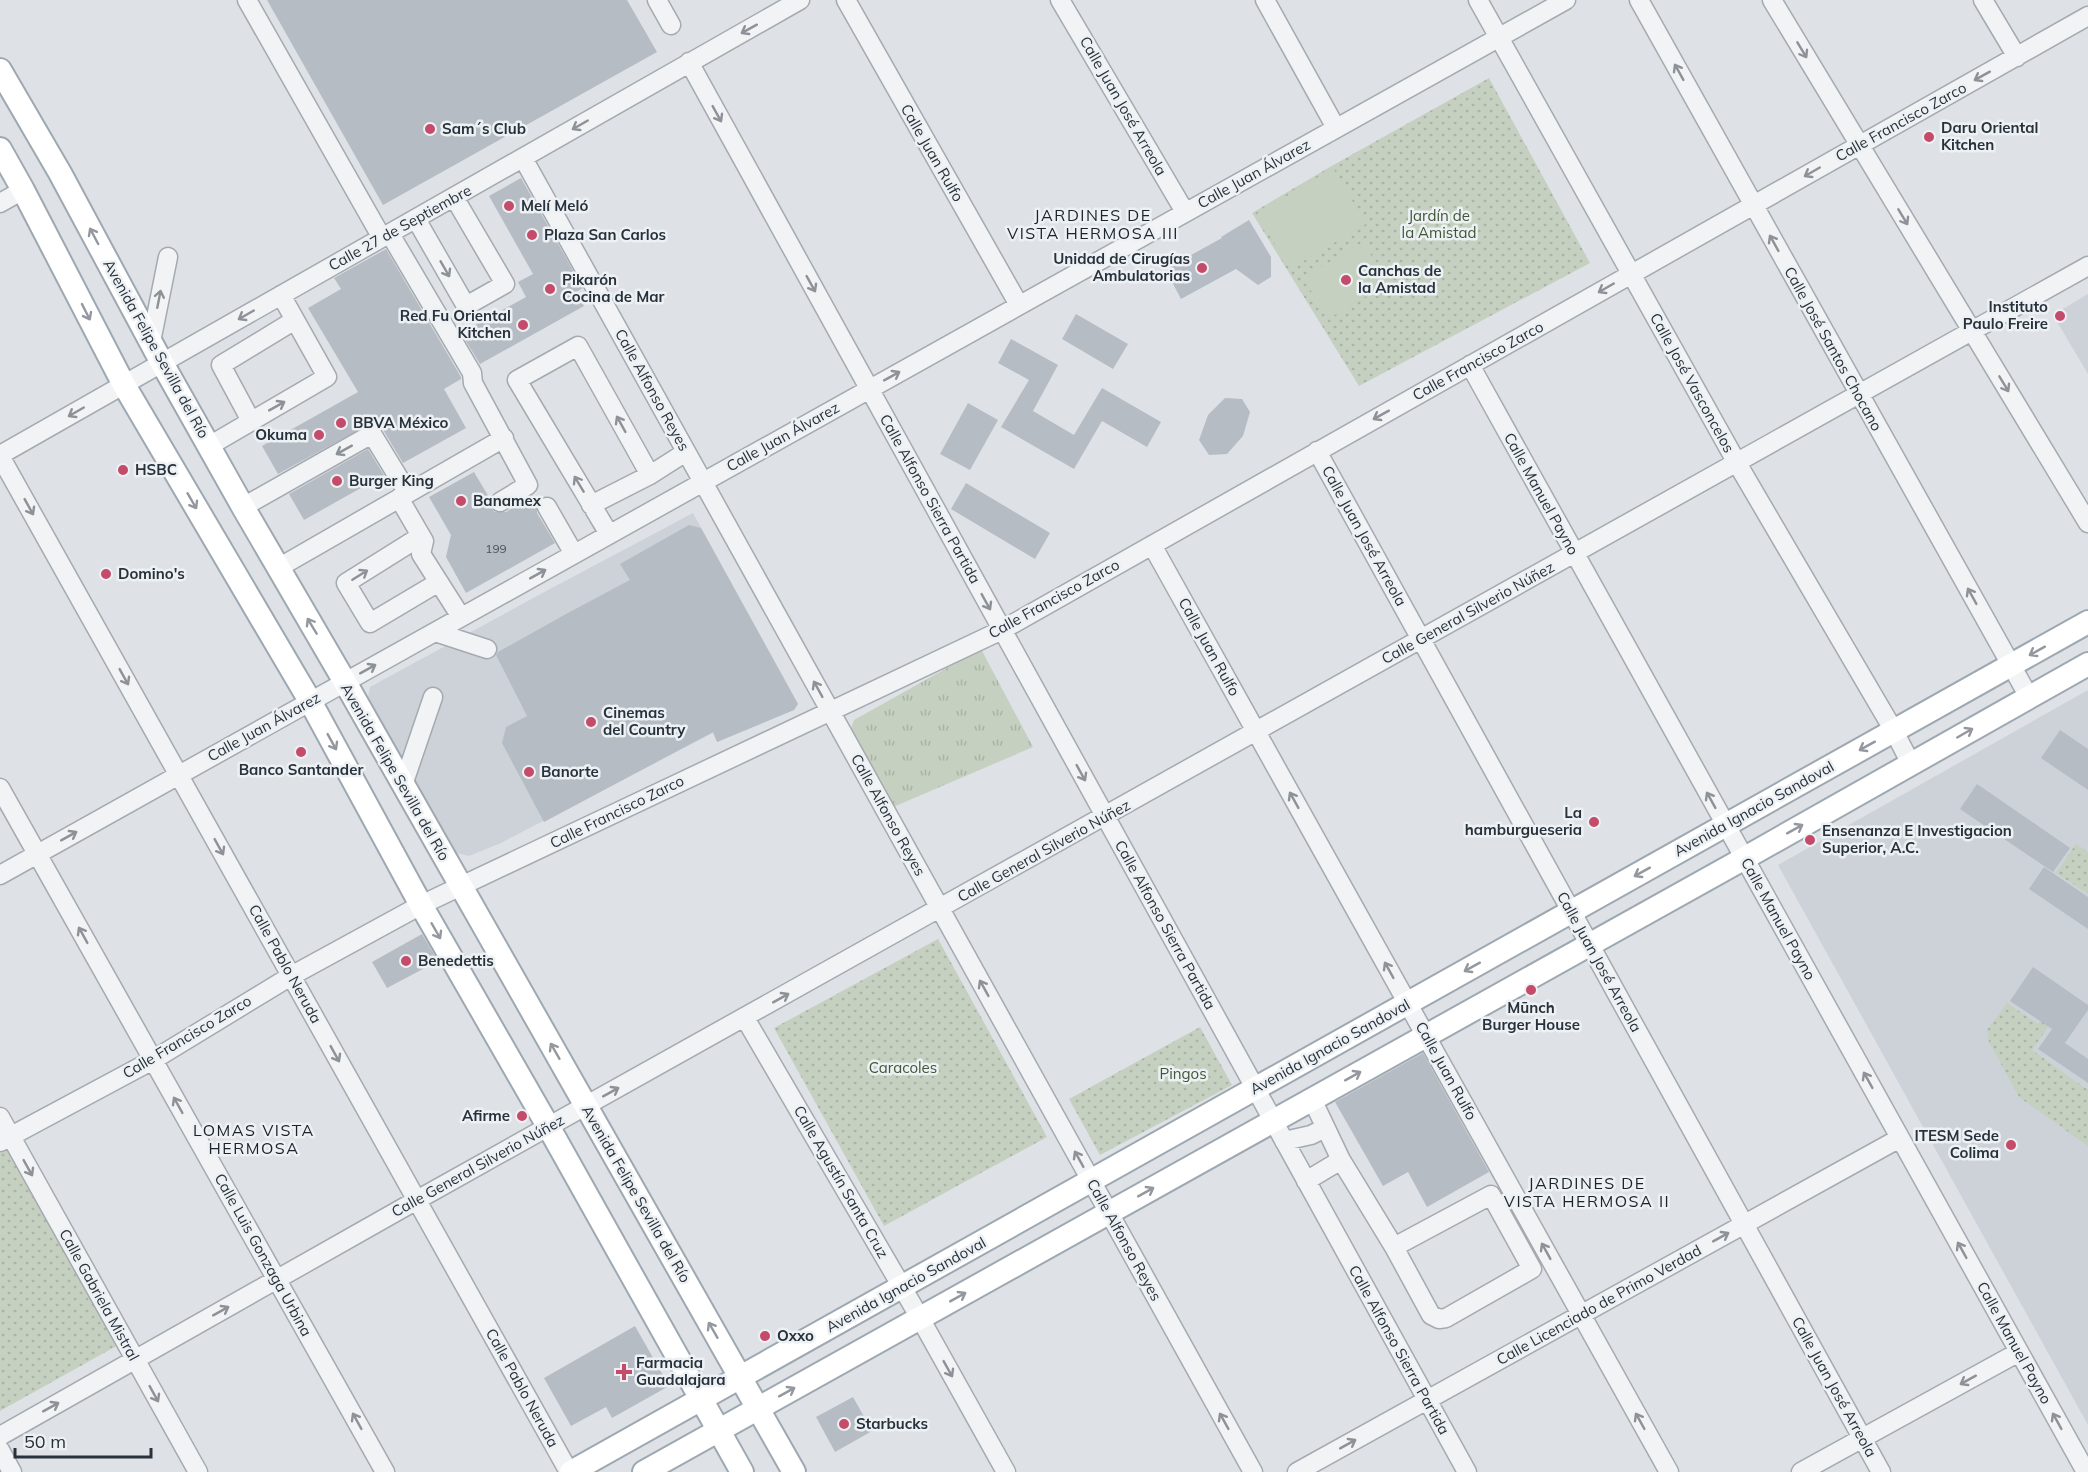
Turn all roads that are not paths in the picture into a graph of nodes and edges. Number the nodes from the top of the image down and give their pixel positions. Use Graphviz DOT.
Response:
graph roads {
  1 [pos="247,0"];
  2 [pos="657,0"];
  3 [pos="798,0"];
  4 [pos="846,0"];
  5 [pos="1060,0"];
  6 [pos="1265,0"];
  7 [pos="1478,0"];
  8 [pos="1566,0"];
  9 [pos="1639,0"];
  10 [pos="1772,0"];
  11 [pos="1983,0"];
  12 [pos="2088,16"];
  13 [pos="671,25"];
  14 [pos="1498,38"];
  15 [pos="2016,57"];
  16 [pos="688,62"];
  17 [pos="0,70"];
  18 [pos="1336,128"];
  19 [pos="1860,145"];
  20 [pos="0,149"];
  21 [pos="523,158"];
  22 [pos="23,190"];
  23 [pos="454,197"];
  24 [pos="0,203"];
  25 [pos="1753,206"];
  26 [pos="1185,212"];
  27 [pos="416,219"];
  28 [pos="386,236"];
  29 [pos="168,257"];
  30 [pos="2088,266"];
  31 [pos="1630,274"];
  32 [pos="281,295"];
  33 [pos="1019,306"];
  34 [pos="295,321"];
  35 [pos="1972,331"];
  36 [pos="151,342"];
  37 [pos="162,363"];
  38 [pos="1470,365"];
  39 [pos="124,385"];
  40 [pos="869,389"];
  41 [pos="1859,394"];
  42 [pos="251,421"];
  43 [pos="504,438"];
  44 [pos="208,446"];
  45 [pos="686,452"];
  46 [pos="1317,452"];
  47 [pos="0,456"];
  48 [pos="1737,463"];
  49 [pos="650,475"];
  50 [pos="703,482"];
  51 [pos="404,496"];
  52 [pos="500,502"];
  53 [pos="591,505"];
  54 [pos="243,507"];
  55 [pos="548,507"];
  56 [pos="2088,523"];
  57 [pos="609,534"];
  58 [pos="421,536"];
  59 [pos="1152,545"];
  60 [pos="574,554"];
  61 [pos="1574,554"];
  62 [pos="278,568"];
  63 [pos="439,582"];
  64 [pos="461,617"];
  65 [pos="2088,622"];
  66 [pos="1002,630"];
  67 [pos="435,632"];
  68 [pos="1421,640"];
  69 [pos="487,649"];
  70 [pos="2088,664"];
  71 [pos="2010,666"];
  72 [pos="345,682"];
  73 [pos="433,697"];
  74 [pos="2029,697"];
  75 [pos="310,701"];
  76 [pos="829,710"];
  77 [pos="1894,731"];
  78 [pos="1257,732"];
  79 [pos="1911,764"];
  80 [pos="179,775"];
  81 [pos="403,785"];
  82 [pos="0,788"];
  83 [pos="1105,817"];
  84 [pos="1726,825"];
  85 [pos="37,854"];
  86 [pos="1744,858"];
  87 [pos="0,874"];
  88 [pos="461,887"];
  89 [pos="421,906"];
  90 [pos="940,909"];
  91 [pos="1571,912"];
  92 [pos="1589,944"];
  93 [pos="291,976"];
  94 [pos="1408,1003"];
  95 [pos="745,1018"];
  96 [pos="1426,1036"];
  97 [pos="153,1060"];
  98 [pos="1255,1089"];
  99 [pos="1312,1099"];
  100 [pos="586,1106"];
  101 [pos="0,1117"];
  102 [pos="1273,1121"];
  103 [pos="548,1126"];
  104 [pos="1325,1128"];
  105 [pos="1900,1138"];
  106 [pos="5,1139"];
  107 [pos="1284,1141"];
  108 [pos="1341,1160"];
  109 [pos="1091,1181"];
  110 [pos="1306,1181"];
  111 [pos="417,1200"];
  112 [pos="1108,1213"];
  113 [pos="1744,1224"];
  114 [pos="1394,1247"];
  115 [pos="277,1279"];
  116 [pos="902,1287"];
  117 [pos="1581,1315"];
  118 [pos="920,1318"];
  119 [pos="2019,1352"];
  120 [pos="135,1359"];
  121 [pos="740,1377"];
  122 [pos="701,1399"];
  123 [pos="1427,1400"];
  124 [pos="757,1409"];
  125 [pos="718,1431"];
  126 [pos="0,1436"];
  127 [pos="1862,1438"];
  128 [pos="0,1450"];
  129 [pos="12,1472"];
  130 [pos="198,1472"];
  131 [pos="385,1472"];
  132 [pos="570,1472"];
  133 [pos="645,1472"];
  134 [pos="742,1472"];
  135 [pos="794,1472"];
  136 [pos="1006,1472"];
  137 [pos="1253,1472"];
  138 [pos="1297,1472"];
  139 [pos="1467,1472"];
  140 [pos="1669,1472"];
  141 [pos="1802,1472"];
  142 [pos="1881,1472"];
  143 [pos="2086,1472"];
  1 -- 28 [label="street"];
  2 -- 13 [label="street"];
  3 -- 16 [label="street, Calle 27 de Septiembre, one-way"];
  4 -- 33 [label="street, Calle Juan Rulfo"];
  5 -- 26 [label="street, Calle Juan José Arreola"];
  6 -- 18 [label="street"];
  7 -- 14 [label="street, Calle José Vasconcelos"];
  8 -- 14 [label="street, Calle Juan Álvarez"];
  25 -- 9 [label="street, Calle José Santos Chocano, one-way"];
  10 -- 19 [label="street, one-way"];
  11 -- 15 [label="street"];
  12 -- 15 [label="street, Calle Francisco Zarco"];
  14 -- 18 [label="street, Calle Juan Álvarez"];
  14 -- 31 [label="street, Calle José Vasconcelos"];
  15 -- 19 [label="street, Calle Francisco Zarco, one-way"];
  16 -- 21 [label="street, Calle 27 de Septiembre, one-way"];
  16 -- 40 [label="street, Calle Alfonso Sierra Partida, one-way"];
  36 -- 17 [label="main road, Avenida Felipe Sevilla del Río, one-way"];
  18 -- 26 [label="street, Calle Juan Álvarez"];
  19 -- 25 [label="street, Calle Francisco Zarco, one-way"];
  19 -- 35 [label="street, one-way"];
  20 -- 22 [label="main road"];
  21 -- 23 [label="street, Calle 27 de Septiembre"];
  21 -- 45 [label="street, Calle Alfonso Reyes"];
  22 -- 24 [label="street"];
  22 -- 39 [label="main road, one-way"];
  23 -- 27 [label="street, Calle 27 de Septiembre"];
  27 -- 23 [label="street, one-way"];
  25 -- 31 [label="street, Calle Francisco Zarco"];
  41 -- 25 [label="street, Calle José Santos Chocano, one-way"];
  26 -- 33 [label="street, Calle Juan Álvarez"];
  27 -- 28 [label="street, Calle 27 de Septiembre"];
  28 -- 32 [label="street, Calle 27 de Septiembre"];
  28 -- 43 [label="street"];
  36 -- 29 [label="street, one-way"];
  30 -- 35 [label="street, Calle General Silverio Núñez"];
  31 -- 38 [label="street, Calle Francisco Zarco, one-way"];
  31 -- 48 [label="street, Calle José Vasconcelos"];
  32 -- 34 [label="street"];
  32 -- 37 [label="street, Calle 27 de Septiembre, one-way"];
  40 -- 33 [label="street, Calle Juan Álvarez, one-way"];
  34 -- 42 [label="street"];
  42 -- 34 [label="street, one-way"];
  35 -- 41 [label="street, Calle General Silverio Núñez"];
  35 -- 56 [label="street, one-way"];
  36 -- 37 [label="main road, Avenida Felipe Sevilla del Río"];
  37 -- 39 [label="street, Calle 27 de Septiembre"];
  37 -- 44 [label="main road, Avenida Felipe Sevilla del Río"];
  38 -- 46 [label="street, Calle Francisco Zarco, one-way"];
  38 -- 61 [label="street, Calle Manuel Payno"];
  39 -- 47 [label="street, Calle 27 de Septiembre, one-way"];
  39 -- 75 [label="main road, one-way"];
  40 -- 50 [label="street, Calle Juan Álvarez"];
  40 -- 66 [label="street, Calle Alfonso Sierra Partida, one-way"];
  41 -- 48 [label="street, Calle General Silverio Núñez"];
  71 -- 41 [label="street, Calle José Santos Chocano, one-way"];
  42 -- 44 [label="street"];
  43 -- 51 [label="street"];
  43 -- 52 [label="street"];
  44 -- 54 [label="main road, Avenida Felipe Sevilla del Río"];
  45 -- 49 [label="street"];
  45 -- 50 [label="street, Calle Alfonso Reyes"];
  46 -- 59 [label="street, Calle Francisco Zarco"];
  46 -- 68 [label="street, Calle Juan José Arreola"];
  47 -- 80 [label="street, Calle Pablo Neruda, one-way"];
  48 -- 61 [label="street, Calle General Silverio Núñez"];
  48 -- 77 [label="street, Calle José Vasconcelos"];
  49 -- 53 [label="street"];
  49 -- 53 [label="street"];
  50 -- 57 [label="street, Calle Juan Álvarez"];
  76 -- 50 [label="street, Calle Alfonso Reyes, one-way"];
  51 -- 54 [label="street, one-way"];
  51 -- 58 [label="street"];
  51 -- 62 [label="street"];
  53 -- 57 [label="street"];
  54 -- 62 [label="main road, Avenida Felipe Sevilla del Río"];
  55 -- 60 [label="street"];
  57 -- 60 [label="street, Calle Juan Álvarez"];
  58 -- 63 [label="street"];
  63 -- 58 [label="street, one-way"];
  59 -- 66 [label="street, Calle Francisco Zarco"];
  59 -- 78 [label="street, Calle Juan Rulfo"];
  64 -- 60 [label="street, Calle Juan Álvarez, one-way"];
  61 -- 68 [label="street, Calle General Silverio Núñez"];
  84 -- 61 [label="street, Calle Manuel Payno, one-way"];
  72 -- 62 [label="main road, Avenida Felipe Sevilla del Río, one-way"];
  63 -- 64 [label="street"];
  64 -- 67 [label="street, Calle Juan Álvarez"];
  65 -- 71 [label="main road, Avenida Ignacio Sandoval, one-way"];
  66 -- 76 [label="street, Calle Francisco Zarco"];
  66 -- 83 [label="street, Calle Alfonso Sierra Partida, one-way"];
  67 -- 69 [label="street"];
  72 -- 67 [label="street, Calle Juan Álvarez, one-way"];
  68 -- 78 [label="street, Calle General Silverio Núñez"];
  68 -- 91 [label="street, Calle Juan José Arreola"];
  70 -- 74 [label="main road"];
  71 -- 74 [label="street, Calle José Santos Chocano"];
  71 -- 77 [label="main road, Avenida Ignacio Sandoval"];
  72 -- 75 [label="street, Calle Juan Álvarez"];
  72 -- 81 [label="main road, Avenida Felipe Sevilla del Río"];
  73 -- 81 [label="street"];
  79 -- 74 [label="main road, one-way"];
  75 -- 80 [label="street, Calle Juan Álvarez"];
  75 -- 89 [label="main road, one-way"];
  76 -- 88 [label="street, Calle Francisco Zarco"];
  76 -- 90 [label="street, Calle Alfonso Reyes"];
  77 -- 79 [label="street, Calle José Vasconcelos"];
  77 -- 84 [label="main road, Avenida Ignacio Sandoval, one-way"];
  78 -- 83 [label="street, Calle General Silverio Núñez"];
  94 -- 78 [label="street, Calle Juan Rulfo, one-way"];
  86 -- 79 [label="main road, one-way"];
  85 -- 80 [label="street, Calle Juan Álvarez, one-way"];
  80 -- 93 [label="street, Calle Pablo Neruda, one-way"];
  81 -- 88 [label="main road, Avenida Felipe Sevilla del Río"];
  82 -- 85 [label="street, Calle Luis Gonzaga Urbina"];
  83 -- 90 [label="street, Calle General Silverio Núñez"];
  83 -- 98 [label="street, Calle Alfonso Sierra Partida"];
  84 -- 86 [label="street, Calle Manuel Payno"];
  84 -- 91 [label="main road, Avenida Ignacio Sandoval, one-way"];
  85 -- 87 [label="street, Calle Juan Álvarez"];
  97 -- 85 [label="street, Calle Luis Gonzaga Urbina, one-way"];
  86 -- 92 [label="main road"];
  105 -- 86 [label="street, Calle Manuel Payno, one-way"];
  88 -- 89 [label="street, Calle Francisco Zarco"];
  100 -- 88 [label="main road, Avenida Felipe Sevilla del Río, one-way"];
  89 -- 93 [label="street, Calle Francisco Zarco"];
  89 -- 103 [label="main road, one-way"];
  95 -- 90 [label="street, Calle General Silverio Núñez, one-way"];
  109 -- 90 [label="street, Calle Alfonso Reyes, one-way"];
  91 -- 92 [label="street, Calle Juan José Arreola"];
  91 -- 94 [label="main road, Avenida Ignacio Sandoval, one-way"];
  92 -- 96 [label="main road"];
  92 -- 113 [label="street, Calle Juan José Arreola"];
  93 -- 97 [label="street, Calle Francisco Zarco"];
  93 -- 111 [label="street, Calle Pablo Neruda, one-way"];
  94 -- 96 [label="street, Calle Juan Rulfo"];
  94 -- 98 [label="main road, Avenida Ignacio Sandoval"];
  100 -- 95 [label="street, Calle General Silverio Núñez, one-way"];
  95 -- 116 [label="street, Calle Agustín Santa Cruz"];
  99 -- 96 [label="main road, one-way"];
  117 -- 96 [label="street, Calle Juan Rulfo, one-way"];
  97 -- 106 [label="street, Calle Francisco Zarco"];
  115 -- 97 [label="street, Calle Luis Gonzaga Urbina, one-way"];
  98 -- 102 [label="street, Calle Alfonso Sierra Partida"];
  98 -- 109 [label="main road, Avenida Ignacio Sandoval"];
  99 -- 102 [label="main road"];
  99 -- 104 [label="street"];
  100 -- 103 [label="street, Calle General Silverio Núñez"];
  121 -- 100 [label="main road, Avenida Felipe Sevilla del Río, one-way"];
  101 -- 106 [label="street, Calle Gabriela Mistral"];
  102 -- 107 [label="street, Calle Alfonso Sierra Partida"];
  112 -- 102 [label="main road, one-way"];
  103 -- 111 [label="street, Calle General Silverio Núñez"];
  103 -- 122 [label="main road"];
  104 -- 107 [label="street"];
  104 -- 108 [label="street"];
  105 -- 113 [label="street, Calle Licenciado de Primo Verdad"];
  119 -- 105 [label="street, Calle Manuel Payno, one-way"];
  106 -- 120 [label="street, Calle Gabriela Mistral, one-way"];
  107 -- 110 [label="street, Calle Alfonso Sierra Partida"];
  108 -- 110 [label="street"];
  108 -- 114 [label="street"];
  109 -- 112 [label="street, Calle Alfonso Reyes"];
  109 -- 116 [label="main road, Avenida Ignacio Sandoval"];
  110 -- 123 [label="street, Calle Alfonso Sierra Partida"];
  111 -- 115 [label="street, Calle General Silverio Núñez"];
  111 -- 132 [label="street, Calle Pablo Neruda"];
  118 -- 112 [label="main road, one-way"];
  137 -- 112 [label="street, Calle Alfonso Reyes, one-way"];
  117 -- 113 [label="street, Calle Licenciado de Primo Verdad, one-way"];
  113 -- 127 [label="street, Calle Juan José Arreola"];
  114 -- 114 [label="street"];
  120 -- 115 [label="street, Calle General Silverio Núñez, one-way"];
  131 -- 115 [label="street, Calle Luis Gonzaga Urbina, one-way"];
  116 -- 118 [label="street, Calle Agustín Santa Cruz"];
  116 -- 121 [label="main road, Avenida Ignacio Sandoval"];
  117 -- 123 [label="street, Calle Licenciado de Primo Verdad"];
  140 -- 117 [label="street, Calle Juan Rulfo, one-way"];
  124 -- 118 [label="main road, one-way"];
  118 -- 136 [label="street, Calle Agustín Santa Cruz, one-way"];
  119 -- 127 [label="street, one-way"];
  143 -- 119 [label="street, Calle Manuel Payno, one-way"];
  126 -- 120 [label="street, Calle General Silverio Núñez, one-way"];
  120 -- 130 [label="street, Calle Gabriela Mistral, one-way"];
  121 -- 122 [label="main road, Avenida Ignacio Sandoval"];
  121 -- 124 [label="main road, Avenida Felipe Sevilla del Río"];
  122 -- 125 [label="main road"];
  122 -- 132 [label="main road, Avenida Ignacio Sandoval"];
  138 -- 123 [label="street, Calle Licenciado de Primo Verdad, one-way"];
  123 -- 139 [label="street, Calle Alfonso Sierra Partida"];
  124 -- 125 [label="main road"];
  124 -- 135 [label="main road, Avenida Felipe Sevilla del Río"];
  125 -- 133 [label="main road"];
  125 -- 134 [label="main road"];
  127 -- 141 [label="street"];
  127 -- 142 [label="street, Calle Juan José Arreola"];
  128 -- 129 [label="street"];
}
